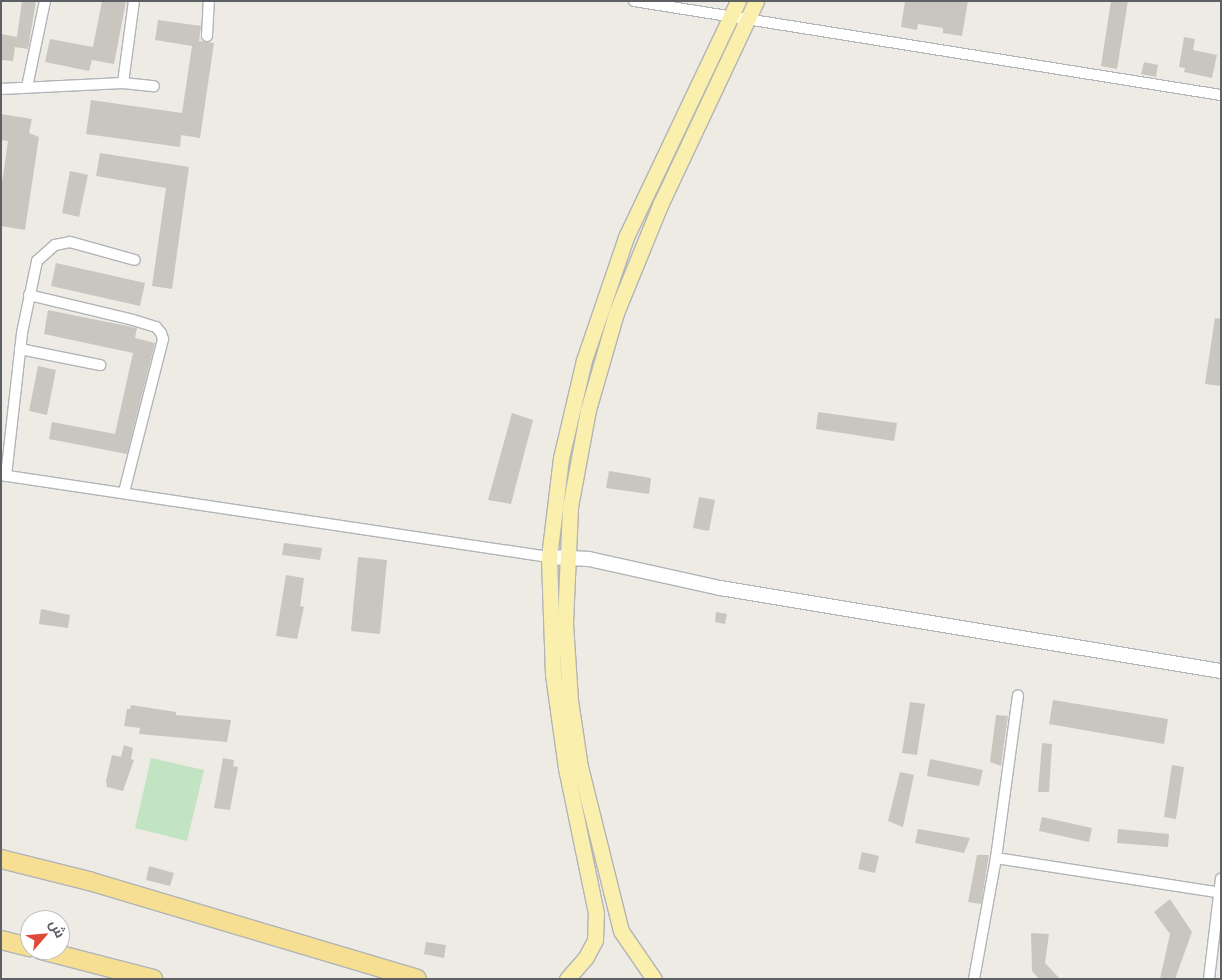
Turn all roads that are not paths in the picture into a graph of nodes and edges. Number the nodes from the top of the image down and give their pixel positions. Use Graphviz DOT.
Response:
graph roads {
  1 [pos="45,1"];
  2 [pos="134,1"];
  3 [pos="209,1"];
  4 [pos="634,1"];
  5 [pos="738,1"];
  6 [pos="756,1"];
  7 [pos="731,17"];
  8 [pos="747,21"];
  9 [pos="207,36"];
  10 [pos="123,83"];
  11 [pos="154,86"];
  12 [pos="27,87"];
  13 [pos="1,89"];
  14 [pos="1221,96"];
  15 [pos="135,260"];
  16 [pos="29,295"];
  17 [pos="20,349"];
  18 [pos="100,365"];
  19 [pos="4,476"];
  20 [pos="124,492"];
  21 [pos="549,557"];
  22 [pos="567,558"];
  23 [pos="1221,671"];
  24 [pos="1018,695"];
  25 [pos="996,858"];
  26 [pos="1,859"];
  27 [pos="1221,879"];
  28 [pos="1220,892"];
  29 [pos="1,940"];
  30 [pos="20,945"];
  31 [pos="70,958"];
  32 [pos="153,979"];
  33 [pos="417,979"];
  34 [pos="567,979"];
  35 [pos="654,979"];
  36 [pos="974,979"];
  37 [pos="1208,979"];
  1 -- 12 [label="street"];
  2 -- 10 [label="street"];
  3 -- 9 [label="street"];
  4 -- 7 [label="street"];
  5 -- 7 [label="main road"];
  6 -- 8 [label="main road"];
  7 -- 8 [label="street"];
  7 -- 21 [label="main road"];
  8 -- 14 [label="street"];
  8 -- 22 [label="main road"];
  10 -- 11 [label="street"];
  10 -- 12 [label="street"];
  12 -- 13 [label="street"];
  15 -- 16 [label="street"];
  16 -- 17 [label="street"];
  16 -- 20 [label="street"];
  17 -- 18 [label="street"];
  17 -- 19 [label="street"];
  19 -- 20 [label="street"];
  20 -- 21 [label="street"];
  21 -- 22 [label="street"];
  21 -- 34 [label="main road"];
  22 -- 23 [label="street"];
  22 -- 35 [label="main road"];
  24 -- 25 [label="street"];
  25 -- 28 [label="street"];
  25 -- 36 [label="street"];
  26 -- 33 [label="highway"];
  27 -- 28 [label="street"];
  28 -- 37 [label="street"];
  29 -- 30 [label="highway"];
  31 -- 32 [label="highway"];
}
